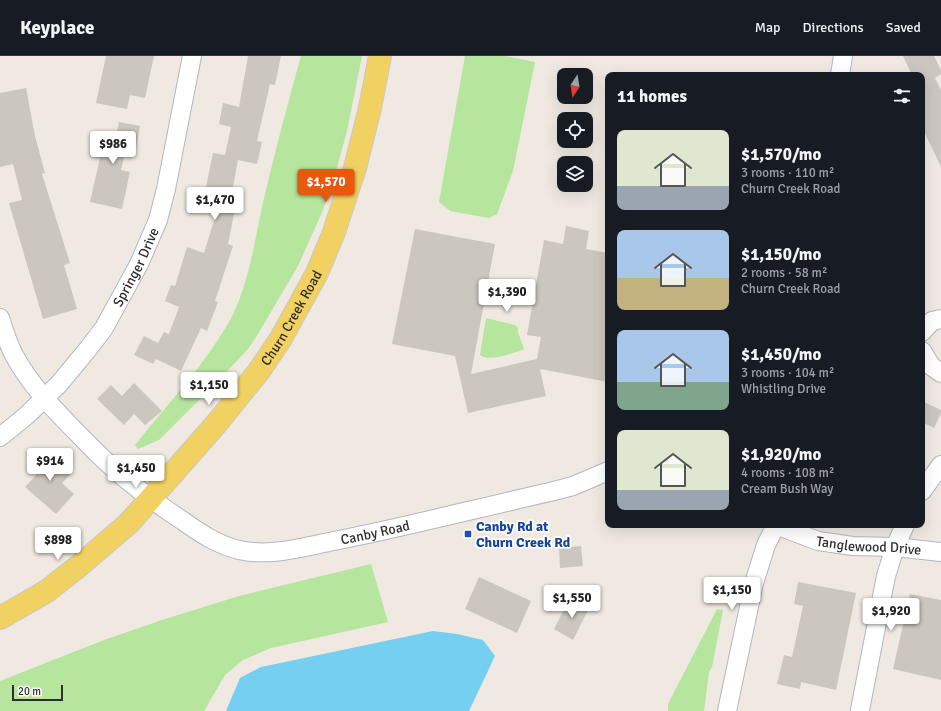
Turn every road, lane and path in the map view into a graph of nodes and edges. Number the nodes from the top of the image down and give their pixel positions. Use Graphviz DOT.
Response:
graph roads {
  1 [pos="192,56"];
  2 [pos="380,56"];
  3 [pos="843,56"];
  4 [pos="840,72"];
  5 [pos="0,318"];
  6 [pos="941,319"];
  7 [pos="925,329"];
  8 [pos="925,356"];
  9 [pos="941,373"];
  10 [pos="44,398"];
  11 [pos="0,437"];
  12 [pos="941,465"];
  13 [pos="605,472"];
  14 [pos="925,486"];
  15 [pos="150,500"];
  16 [pos="774,528"];
  17 [pos="784,528"];
  18 [pos="904,528"];
  19 [pos="895,547"];
  20 [pos="941,552"];
  21 [pos="0,618"];
  22 [pos="860,710"];
  23 [pos="727,711"];
  1 -- 10 [label="street, Springer Drive"];
  2 -- 15 [label="main road, Churn Creek Road"];
  3 -- 4 [label="street"];
  5 -- 10 [label="street, Canby Road"];
  6 -- 7 [label="street"];
  8 -- 9 [label="street"];
  10 -- 11 [label="street, Springer Drive"];
  10 -- 15 [label="street, Canby Road"];
  12 -- 14 [label="street"];
  13 -- 15 [label="street, Canby Road"];
  15 -- 21 [label="main road, Churn Creek Road"];
  16 -- 23 [label="street"];
  17 -- 19 [label="street, Tanglewood Drive"];
  18 -- 19 [label="street"];
  19 -- 20 [label="street, Tanglewood Drive"];
  19 -- 22 [label="street"];
}
